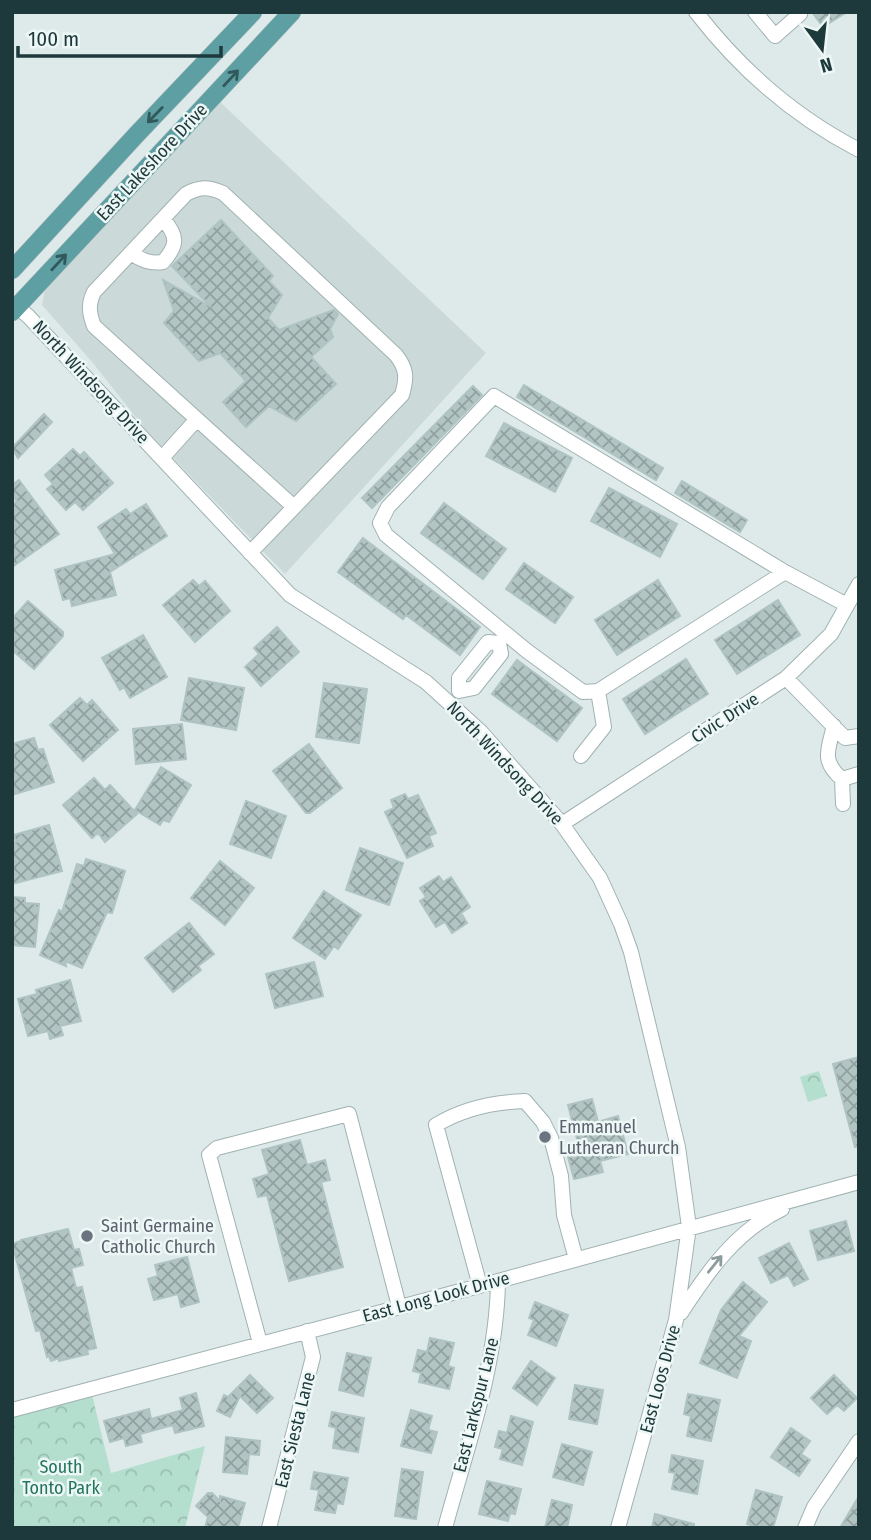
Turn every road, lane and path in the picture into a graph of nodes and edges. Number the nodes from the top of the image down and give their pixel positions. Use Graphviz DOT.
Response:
graph roads {
  1 [pos="253,12"];
  2 [pos="696,12"];
  3 [pos="755,12"];
  4 [pos="799,12"];
  5 [pos="285,15"];
  6 [pos="859,150"];
  7 [pos="163,219"];
  8 [pos="131,253"];
  9 [pos="12,270"];
  10 [pos="14,307"];
  11 [pos="197,419"];
  12 [pos="162,458"];
  13 [pos="294,507"];
  14 [pos="250,554"];
  15 [pos="785,572"];
  16 [pos="859,584"];
  17 [pos="847,605"];
  18 [pos="502,638"];
  19 [pos="786,678"];
  20 [pos="598,691"];
  21 [pos="448,701"];
  22 [pos="834,726"];
  23 [pos="859,736"];
  24 [pos="582,756"];
  25 [pos="859,774"];
  26 [pos="842,779"];
  27 [pos="843,804"];
  28 [pos="562,824"];
  29 [pos="859,1182"];
  30 [pos="814,1194"];
  31 [pos="689,1227"];
  32 [pos="576,1259"];
  33 [pos="498,1281"];
  34 [pos="480,1286"];
  35 [pos="399,1306"];
  36 [pos="676,1320"];
  37 [pos="307,1331"];
  38 [pos="260,1343"];
  39 [pos="12,1410"];
  40 [pos="859,1441"];
  41 [pos="269,1528"];
  42 [pos="445,1528"];
  43 [pos="618,1528"];
  44 [pos="805,1528"];
  1 -- 9 [label="main road, East Lakeshore Drive, one-way"];
  2 -- 6 [label="street"];
  3 -- 4 [label="street"];
  10 -- 5 [label="main road, East Lakeshore Drive, one-way"];
  7 -- 8 [label="street"];
  7 -- 8 [label="street"];
  7 -- 13 [label="street"];
  8 -- 11 [label="street"];
  10 -- 12 [label="street, North Windsong Drive"];
  11 -- 12 [label="street"];
  11 -- 13 [label="street"];
  12 -- 14 [label="street, North Windsong Drive"];
  13 -- 14 [label="street"];
  14 -- 21 [label="street, North Windsong Drive"];
  15 -- 17 [label="street"];
  15 -- 18 [label="street"];
  15 -- 20 [label="street"];
  16 -- 17 [label="street, Civic Drive"];
  17 -- 19 [label="street, Civic Drive"];
  18 -- 20 [label="street"];
  18 -- 21 [label="street"];
  19 -- 22 [label="street"];
  19 -- 28 [label="street, Civic Drive"];
  20 -- 24 [label="street"];
  21 -- 28 [label="street, North Windsong Drive"];
  22 -- 23 [label="street"];
  22 -- 26 [label="street"];
  25 -- 26 [label="street"];
  26 -- 27 [label="street"];
  28 -- 31 [label="street, North Windsong Drive"];
  29 -- 30 [label="street, East Long Look Drive"];
  30 -- 31 [label="street, East Long Look Drive"];
  36 -- 30 [label="street, one-way"];
  31 -- 32 [label="street, East Long Look Drive"];
  31 -- 36 [label="street, East Loos Drive"];
  32 -- 33 [label="street, East Long Look Drive"];
  32 -- 34 [label="street"];
  33 -- 34 [label="street, East Long Look Drive"];
  33 -- 42 [label="street, East Larkspur Lane"];
  34 -- 35 [label="street, East Long Look Drive"];
  35 -- 37 [label="street, East Long Look Drive"];
  35 -- 38 [label="street"];
  36 -- 43 [label="street, East Loos Drive"];
  37 -- 38 [label="street, East Long Look Drive"];
  37 -- 41 [label="street, East Siesta Lane"];
  38 -- 39 [label="street, East Long Look Drive"];
  40 -- 44 [label="street"];
}
